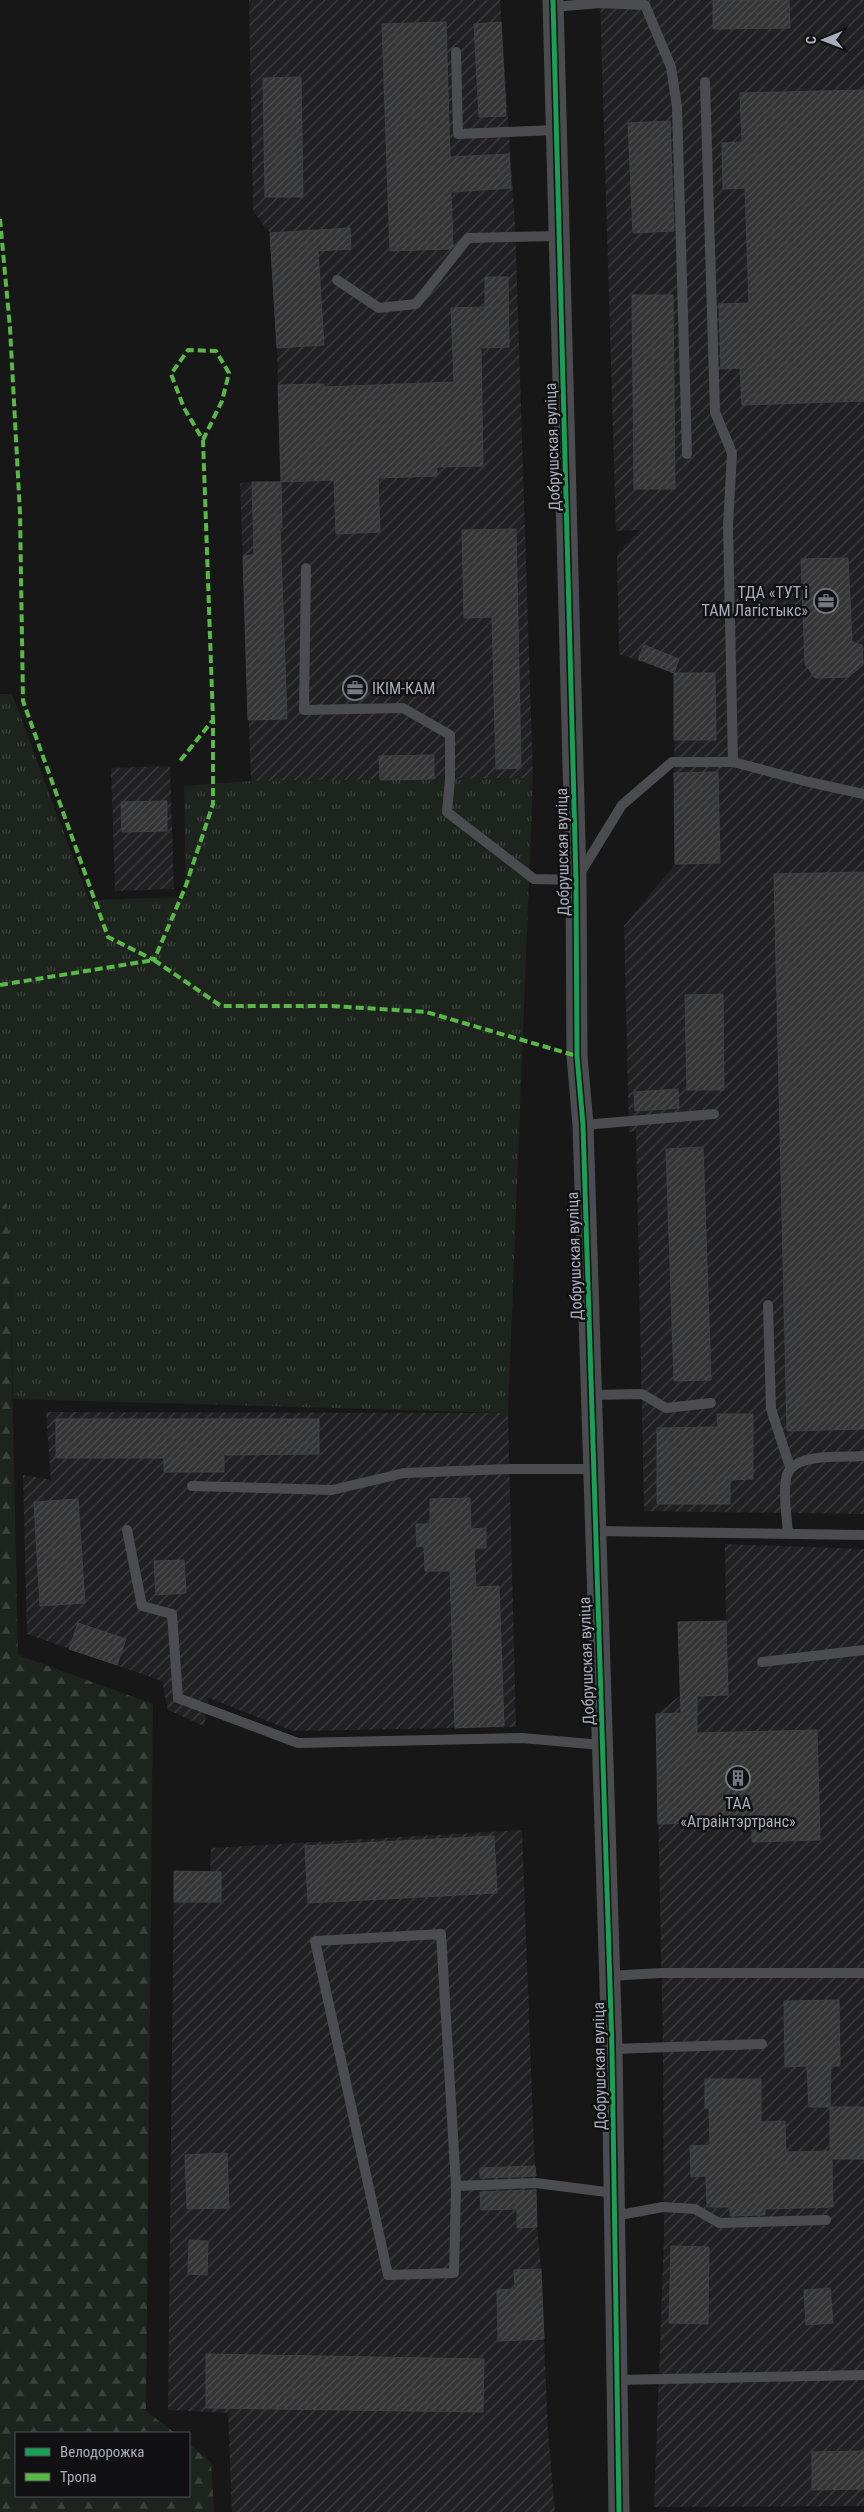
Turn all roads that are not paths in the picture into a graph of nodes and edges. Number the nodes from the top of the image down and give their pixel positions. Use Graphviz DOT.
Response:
graph roads {
  1 [pos="553,4"];
  2 [pos="456,52"];
  3 [pos="705,82"];
  4 [pos="556,130"];
  5 [pos="559,236"];
  6 [pos="337,280"];
  7 [pos="687,454"];
  8 [pos="306,568"];
  9 [pos="733,762"];
  10 [pos="864,794"];
  11 [pos="576,880"];
  12 [pos="714,1114"];
  13 [pos="583,1125"];
  14 [pos="768,1305"];
  15 [pos="590,1395"];
  16 [pos="712,1403"];
  17 [pos="864,1456"];
  18 [pos="790,1467"];
  19 [pos="592,1469"];
  20 [pos="192,1486"];
  21 [pos="127,1530"];
  22 [pos="594,1531"];
  23 [pos="788,1534"];
  24 [pos="864,1535"];
  25 [pos="864,1650"];
  26 [pos="762,1662"];
  27 [pos="602,1745"];
  28 [pos="864,1973"];
  29 [pos="609,1976"];
  30 [pos="762,2044"];
  31 [pos="612,2049"];
  32 [pos="456,2186"];
  33 [pos="614,2193"];
  34 [pos="614,2216"];
  35 [pos="826,2220"];
  36 [pos="864,2375"];
  37 [pos="617,2380"];
  38 [pos="619,2512"];
  1 -- 4 [label="street, Добрушская вуліца"];
  1 -- 7 [label="lane"];
  2 -- 4 [label="lane"];
  3 -- 9 [label="lane"];
  4 -- 5 [label="street, Добрушская вуліца"];
  5 -- 6 [label="lane"];
  5 -- 11 [label="street, Добрушская вуліца"];
  8 -- 11 [label="lane"];
  9 -- 10 [label="lane"];
  9 -- 11 [label="lane"];
  11 -- 13 [label="street, Добрушская вуліца"];
  12 -- 13 [label="lane"];
  13 -- 15 [label="street, Добрушская вуліца"];
  14 -- 18 [label="lane"];
  15 -- 16 [label="lane"];
  15 -- 19 [label="street, Добрушская вуліца"];
  17 -- 18 [label="lane"];
  18 -- 23 [label="lane"];
  19 -- 20 [label="lane"];
  19 -- 22 [label="street, Добрушская вуліца"];
  21 -- 27 [label="lane"];
  22 -- 23 [label="lane"];
  22 -- 27 [label="street, Добрушская вуліца"];
  23 -- 24 [label="lane"];
  25 -- 26 [label="lane"];
  27 -- 29 [label="street, Добрушская вуліца"];
  28 -- 29 [label="lane"];
  29 -- 31 [label="street, Добрушская вуліца"];
  30 -- 31 [label="lane"];
  31 -- 33 [label="street, Добрушская вуліца"];
  32 -- 32 [label="lane"];
  32 -- 33 [label="lane"];
  33 -- 34 [label="street, Добрушская вуліца"];
  34 -- 35 [label="lane"];
  34 -- 37 [label="street, Добрушская вуліца"];
  36 -- 37 [label="lane"];
  37 -- 38 [label="street, Добрушская вуліца"];
}
